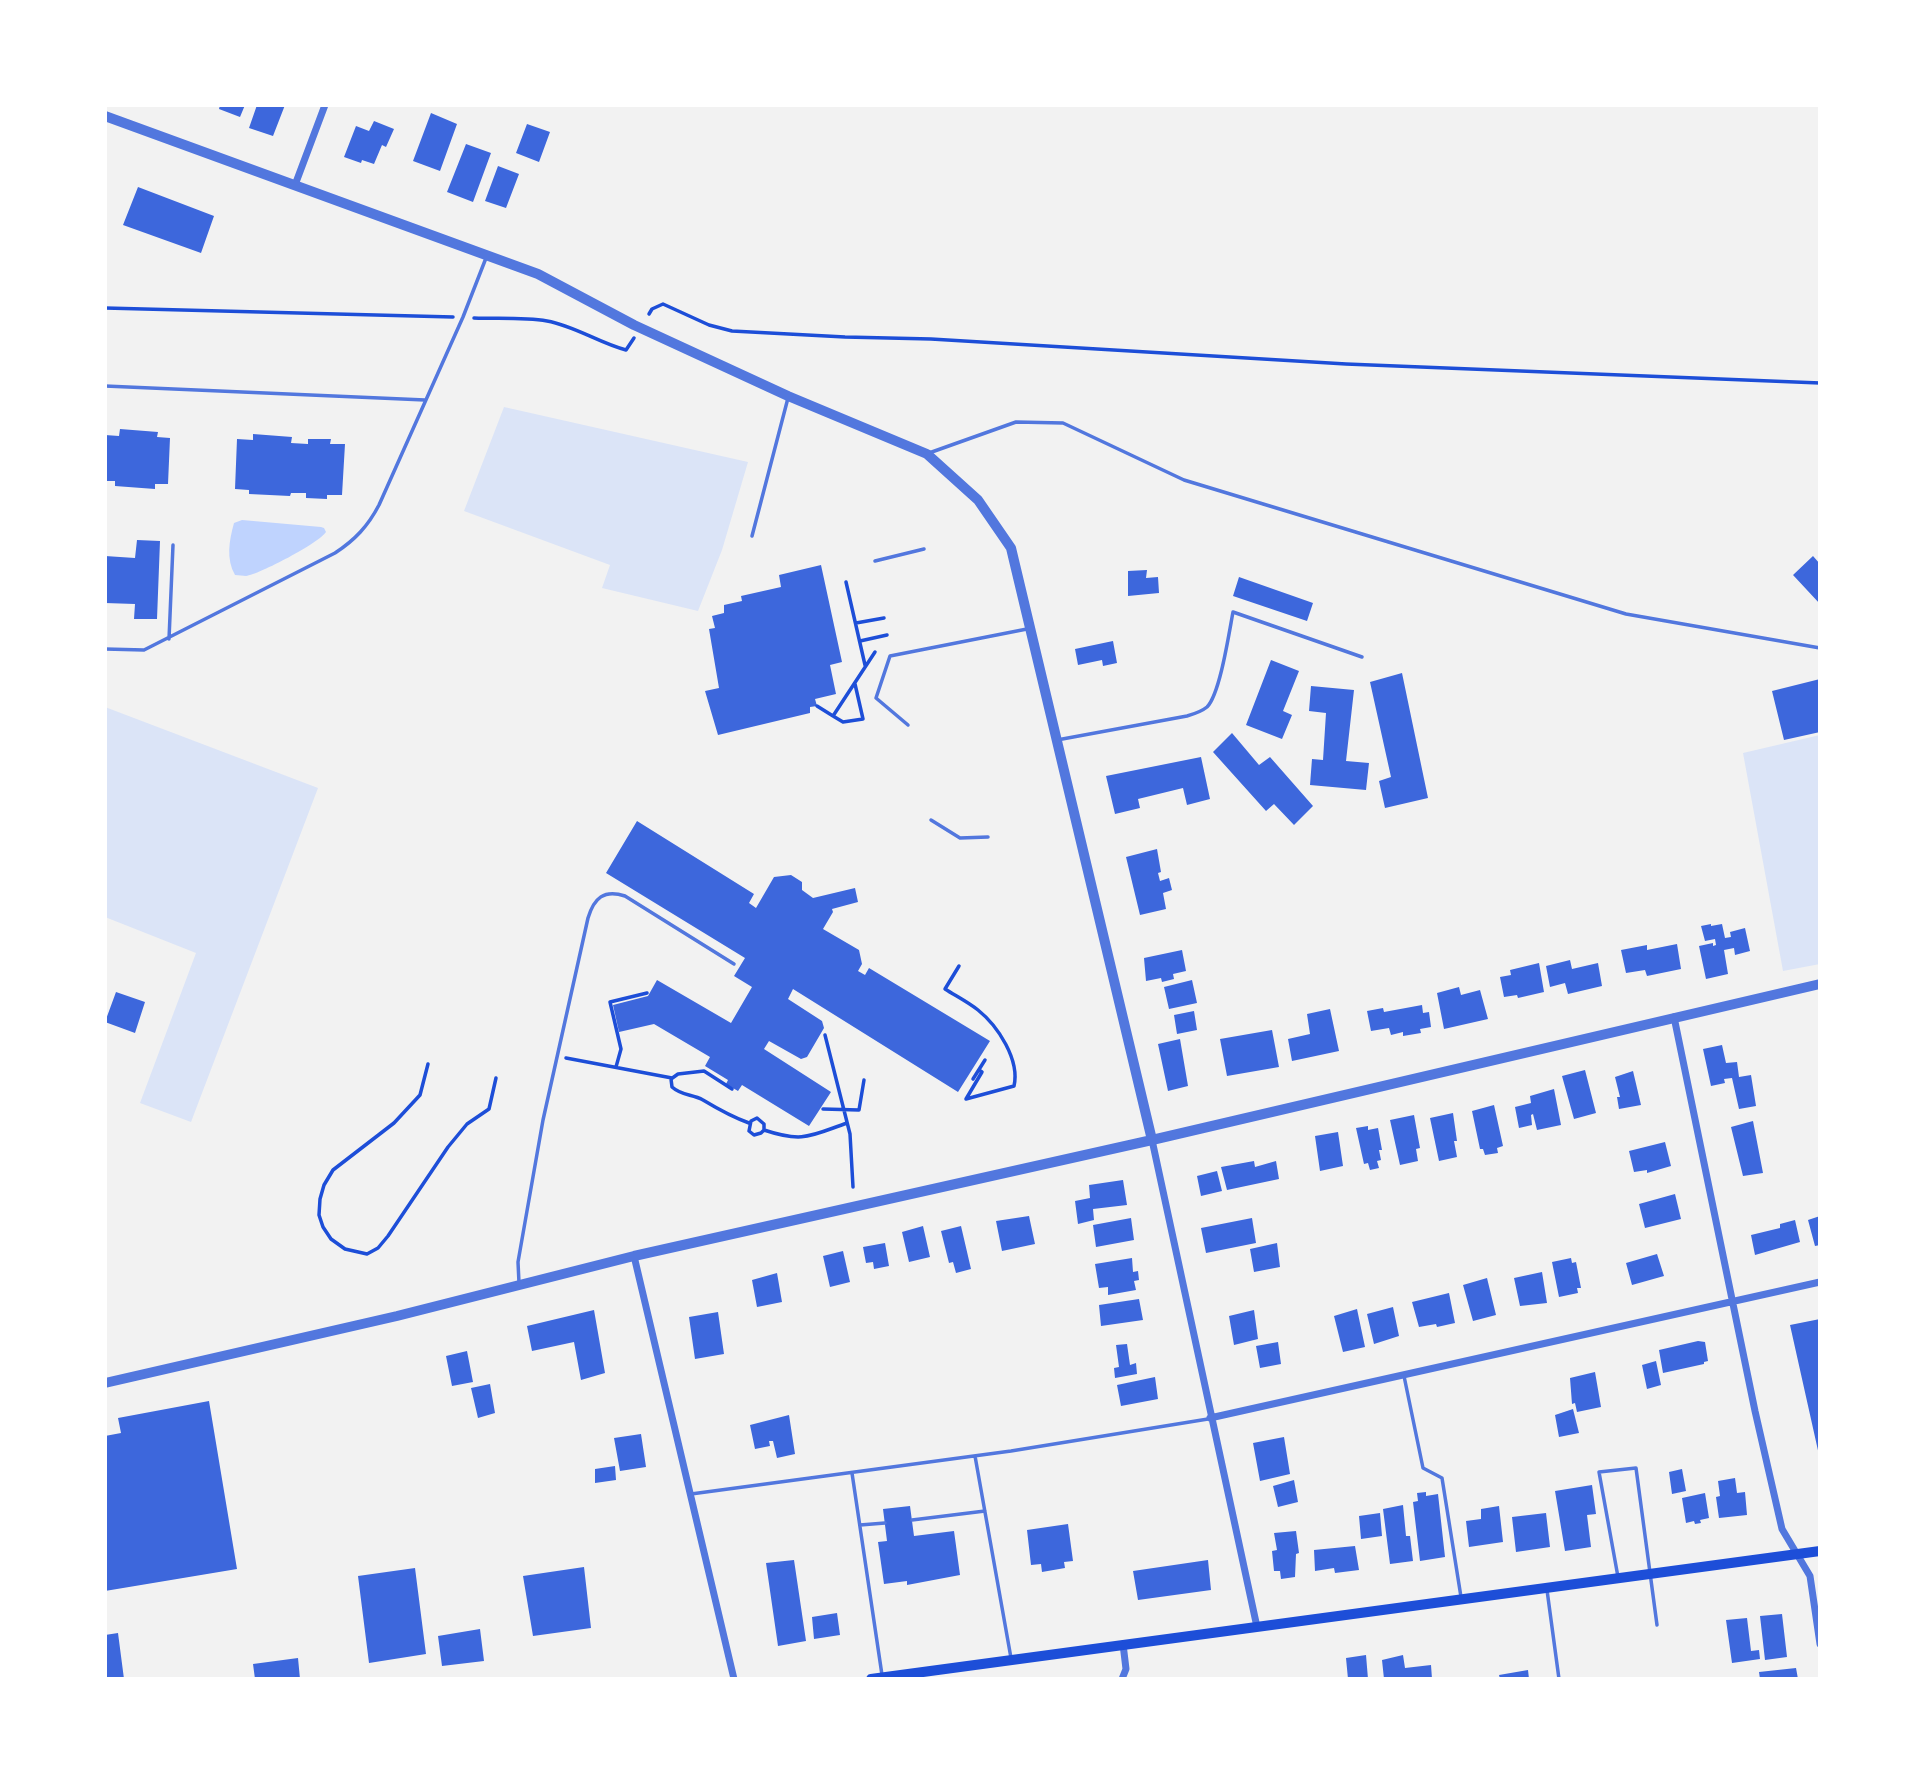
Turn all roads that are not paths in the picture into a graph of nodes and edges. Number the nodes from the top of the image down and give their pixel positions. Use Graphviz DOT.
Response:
graph roads {
  1 [pos="325,105"];
  2 [pos="105,116"];
  3 [pos="295,185"];
  4 [pos="487,255"];
  5 [pos="105,386"];
  6 [pos="788,396"];
  7 [pos="425,400"];
  8 [pos="927,454"];
  9 [pos="752,536"];
  10 [pos="173,545"];
  11 [pos="924,549"];
  12 [pos="875,561"];
  13 [pos="1029,628"];
  14 [pos="169,639"];
  15 [pos="1820,648"];
  16 [pos="105,649"];
  17 [pos="1362,657"];
  18 [pos="908,725"];
  19 [pos="1055,740"];
  20 [pos="931,820"];
  21 [pos="988,837"];
  22 [pos="734,964"];
  23 [pos="1820,984"];
  24 [pos="1674,1017"];
  25 [pos="1152,1140"];
  26 [pos="634,1256"];
  27 [pos="1820,1282"];
  28 [pos="519,1286"];
  29 [pos="1732,1301"];
  30 [pos="1404,1375"];
  31 [pos="105,1383"];
  32 [pos="1210,1418"];
  33 [pos="975,1456"];
  34 [pos="852,1473"];
  35 [pos="691,1494"];
  36 [pos="985,1511"];
  37 [pos="912,1520"];
  38 [pos="885,1523"];
  39 [pos="860,1525"];
  40 [pos="1820,1550"];
  41 [pos="1796,1553"];
  42 [pos="1651,1574"];
  43 [pos="1618,1578"];
  44 [pos="1547,1588"];
  45 [pos="1461,1600"];
  46 [pos="1657,1625"];
  47 [pos="1257,1627"];
  48 [pos="1123,1644"];
  49 [pos="1820,1644"];
  50 [pos="1012,1660"];
  51 [pos="876,1678"];
  52 [pos="734,1679"];
  53 [pos="1122,1679"];
  54 [pos="1559,1679"];
  1 -- 3 [label="street"];
  2 -- 3 [label="street"];
  3 -- 4 [label="street"];
  4 -- 6 [label="street"];
  4 -- 7 [label="lane"];
  5 -- 7 [label="lane"];
  6 -- 8 [label="street"];
  6 -- 9 [label="lane"];
  7 -- 14 [label="lane"];
  8 -- 13 [label="street"];
  8 -- 15 [label="lane"];
  10 -- 14 [label="lane"];
  11 -- 12 [label="lane"];
  13 -- 18 [label="lane"];
  13 -- 19 [label="street"];
  14 -- 16 [label="lane"];
  17 -- 19 [label="lane"];
  19 -- 25 [label="street"];
  20 -- 21 [label="lane"];
  22 -- 28 [label="lane"];
  23 -- 24 [label="street"];
  24 -- 25 [label="street"];
  24 -- 29 [label="street"];
  25 -- 26 [label="street"];
  25 -- 32 [label="street"];
  26 -- 28 [label="street"];
  26 -- 35 [label="street"];
  27 -- 29 [label="street"];
  28 -- 31 [label="street"];
  29 -- 30 [label="street"];
  29 -- 41 [label="street"];
  30 -- 32 [label="street"];
  30 -- 45 [label="lane"];
  32 -- 33 [label="lane"];
  32 -- 47 [label="street"];
  33 -- 34 [label="lane"];
  33 -- 36 [label="lane"];
  34 -- 35 [label="lane"];
  34 -- 39 [label="lane"];
  35 -- 52 [label="street"];
  36 -- 37 [label="lane"];
  36 -- 50 [label="lane"];
  38 -- 39 [label="lane"];
  39 -- 51 [label="lane"];
  40 -- 41 [label="main road"];
  41 -- 42 [label="main road"];
  41 -- 49 [label="street"];
  42 -- 43 [label="main road"];
  42 -- 43 [label="lane"];
  42 -- 46 [label="lane"];
  43 -- 44 [label="main road"];
  44 -- 45 [label="main road"];
  44 -- 54 [label="lane"];
  45 -- 47 [label="main road"];
  47 -- 48 [label="main road"];
  48 -- 50 [label="main road"];
  48 -- 53 [label="street"];
  50 -- 51 [label="main road"];
}
